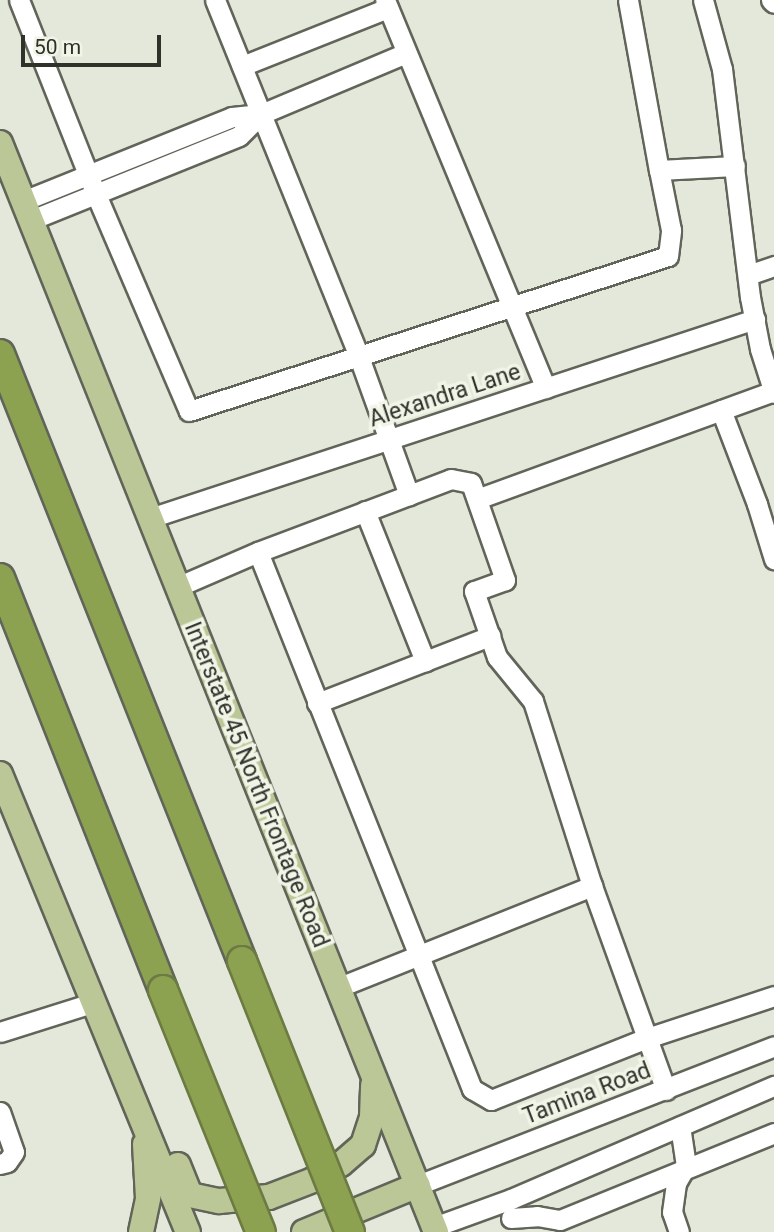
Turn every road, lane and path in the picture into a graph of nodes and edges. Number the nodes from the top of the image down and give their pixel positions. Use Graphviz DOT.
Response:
graph roads {
  1 [pos="19,0"];
  2 [pos="215,0"];
  3 [pos="628,0"];
  4 [pos="703,0"];
  5 [pos="386,4"];
  6 [pos="404,54"];
  7 [pos="242,66"];
  8 [pos="261,114"];
  9 [pos="0,143"];
  10 [pos="735,166"];
  11 [pos="659,170"];
  12 [pos="91,184"];
  13 [pos="27,211"];
  14 [pos="774,266"];
  15 [pos="748,275"];
  16 [pos="513,309"];
  17 [pos="755,320"];
  18 [pos="0,354"];
  19 [pos="359,357"];
  20 [pos="547,388"];
  21 [pos="774,392"];
  22 [pos="721,410"];
  23 [pos="388,440"];
  24 [pos="409,495"];
  25 [pos="477,499"];
  26 [pos="365,511"];
  27 [pos="150,519"];
  28 [pos="258,552"];
  29 [pos="774,559"];
  30 [pos="0,578"];
  31 [pos="177,587"];
  32 [pos="490,636"];
  33 [pos="425,661"];
  34 [pos="317,703"];
  35 [pos="0,774"];
  36 [pos="592,886"];
  37 [pos="417,954"];
  38 [pos="337,988"];
  39 [pos="774,996"];
  40 [pos="92,1003"];
  41 [pos="0,1032"];
  42 [pos="647,1038"];
  43 [pos="774,1046"];
  44 [pos="374,1079"];
  45 [pos="666,1090"];
  46 [pos="772,1091"];
  47 [pos="0,1112"];
  48 [pos="144,1125"];
  49 [pos="680,1126"];
  50 [pos="774,1133"];
  51 [pos="0,1164"];
  52 [pos="686,1166"];
  53 [pos="418,1185"];
  54 [pos="511,1216"];
  55 [pos="560,1226"];
  56 [pos="430,1230"];
  57 [pos="141,1232"];
  58 [pos="188,1232"];
  59 [pos="261,1232"];
  60 [pos="304,1232"];
  61 [pos="350,1232"];
  62 [pos="680,1232"];
  1 -- 12 [label="street"];
  2 -- 7 [label="street"];
  3 -- 11 [label="street"];
  4 -- 10 [label="street"];
  5 -- 6 [label="street"];
  5 -- 7 [label="street"];
  6 -- 8 [label="street"];
  6 -- 16 [label="street"];
  7 -- 8 [label="street"];
  8 -- 12 [label="street"];
  8 -- 19 [label="street"];
  9 -- 13 [label="main road, Interstate 45 North Frontage Road"];
  10 -- 11 [label="street"];
  10 -- 15 [label="street"];
  11 -- 16 [label="street"];
  12 -- 13 [label="street"];
  12 -- 19 [label="street"];
  13 -- 27 [label="main road, Interstate 45 North Frontage Road"];
  14 -- 15 [label="street"];
  15 -- 17 [label="street"];
  16 -- 19 [label="street"];
  16 -- 20 [label="street"];
  17 -- 20 [label="street, Alexandra Lane"];
  17 -- 21 [label="street"];
  18 -- 61 [label="highway, bridge"];
  19 -- 23 [label="street"];
  20 -- 23 [label="street, Alexandra Lane"];
  21 -- 22 [label="street"];
  22 -- 25 [label="street"];
  22 -- 29 [label="street"];
  23 -- 24 [label="street"];
  23 -- 27 [label="street, Alexandra Lane"];
  24 -- 25 [label="street"];
  24 -- 26 [label="street"];
  25 -- 32 [label="street"];
  26 -- 28 [label="street"];
  26 -- 33 [label="street"];
  27 -- 31 [label="main road, Interstate 45 North Frontage Road"];
  28 -- 31 [label="street"];
  28 -- 34 [label="street"];
  30 -- 59 [label="highway, bridge"];
  31 -- 38 [label="main road, Interstate 45 North Frontage Road"];
  32 -- 33 [label="street"];
  32 -- 36 [label="street"];
  33 -- 34 [label="street"];
  34 -- 37 [label="street"];
  35 -- 40 [label="main road"];
  36 -- 37 [label="street"];
  36 -- 42 [label="street"];
  37 -- 38 [label="street"];
  37 -- 42 [label="street"];
  38 -- 44 [label="main road, Interstate 45 North Frontage Road"];
  39 -- 42 [label="street"];
  40 -- 41 [label="street"];
  40 -- 48 [label="main road"];
  42 -- 45 [label="street"];
  43 -- 45 [label="street, Tamina Road"];
  44 -- 48 [label="main road"];
  44 -- 53 [label="main road, Interstate 45 North Frontage Road"];
  45 -- 53 [label="street, Tamina Road"];
  46 -- 49 [label="street"];
  47 -- 51 [label="street"];
  48 -- 57 [label="main road"];
  48 -- 58 [label="main road"];
  49 -- 52 [label="street"];
  49 -- 54 [label="street"];
  50 -- 52 [label="street"];
  52 -- 55 [label="street"];
  52 -- 62 [label="street"];
  53 -- 56 [label="main road, Interstate 45 North Frontage Road"];
  53 -- 60 [label="main road"];
  54 -- 55 [label="street"];
  54 -- 56 [label="street"];
}
